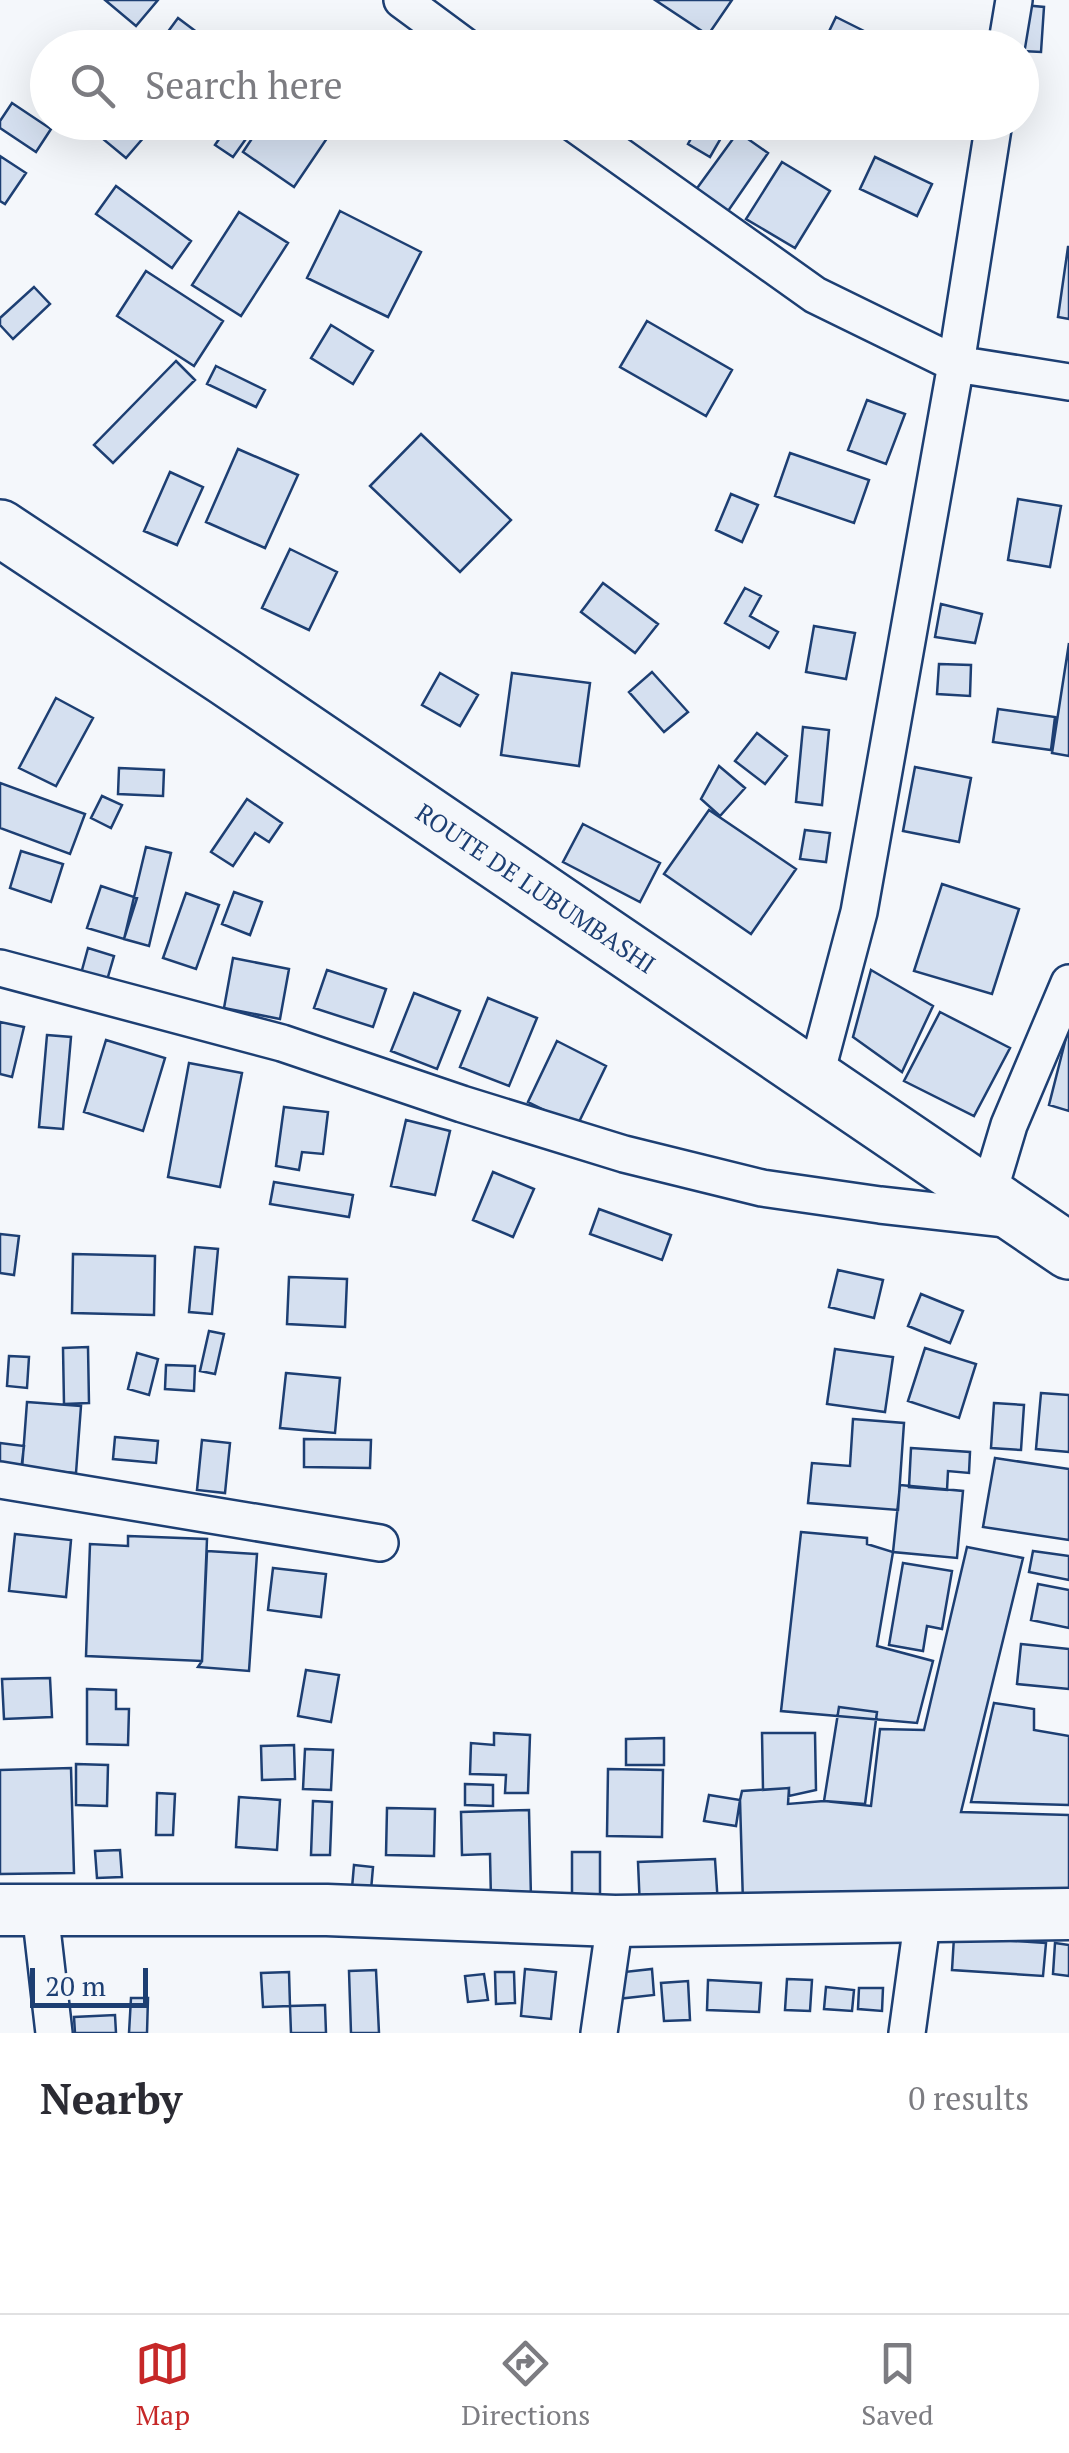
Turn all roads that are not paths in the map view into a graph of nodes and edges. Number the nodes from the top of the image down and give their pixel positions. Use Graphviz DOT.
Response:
graph roads {
  1 [pos="402,0"];
  2 [pos="1014,0"];
  3 [pos="443,30"];
  4 [pos="1009,30"];
  5 [pos="597,140"];
  6 [pos="991,140"];
  7 [pos="956,364"];
  8 [pos="1069,382"];
  9 [pos="2,534"];
  10 [pos="0,968"];
  11 [pos="1069,983"];
  12 [pos="815,1078"];
  13 [pos="1028,1223"];
  14 [pos="0,1480"];
  15 [pos="380,1543"];
  16 [pos="20,1910"];
  17 [pos="1069,1914"];
  18 [pos="923,1916"];
  19 [pos="616,1921"];
  20 [pos="54,2033"];
  21 [pos="599,2033"];
  22 [pos="907,2033"];
  1 -- 3 [label="street"];
  2 -- 4 [label="street"];
  5 -- 7 [label="street"];
  6 -- 7 [label="street"];
  7 -- 8 [label="street"];
  7 -- 12 [label="street"];
  9 -- 12 [label="highway, ROUTE DE LUBUMBASHI"];
  10 -- 13 [label="street"];
  11 -- 13 [label="street"];
  12 -- 13 [label="highway, ROUTE DE LUBUMBASHI"];
  14 -- 15 [label="street"];
  16 -- 19 [label="street"];
  16 -- 20 [label="street"];
  17 -- 18 [label="street"];
  18 -- 19 [label="street"];
  18 -- 22 [label="street"];
  19 -- 21 [label="street"];
}
